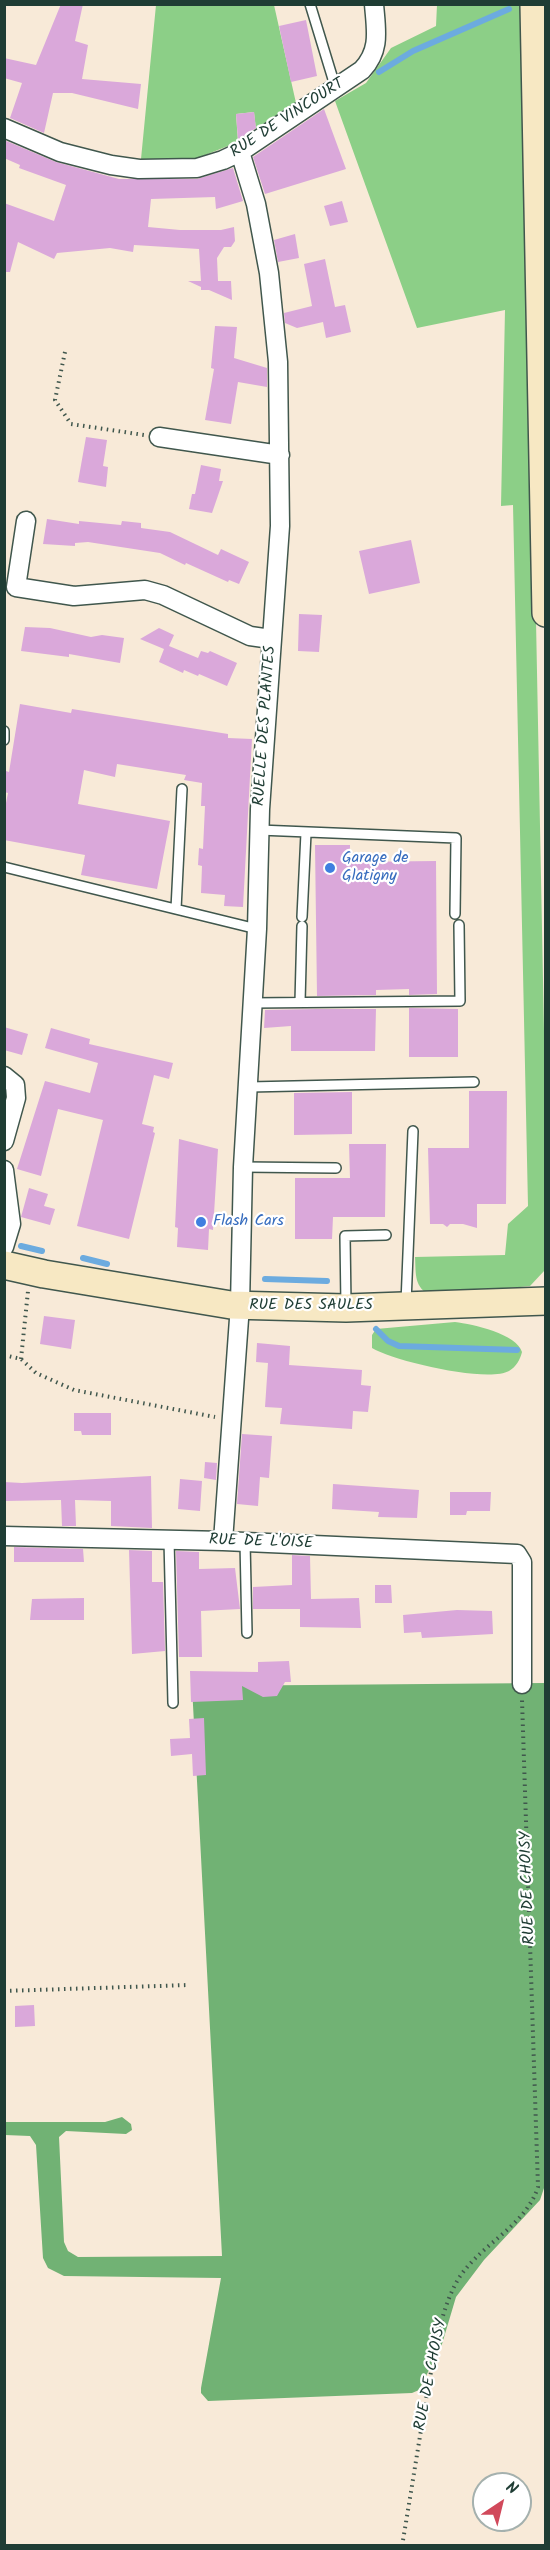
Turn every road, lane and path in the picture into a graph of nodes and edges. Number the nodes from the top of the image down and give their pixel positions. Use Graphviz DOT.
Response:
graph roads {
  1 [pos="310,4"];
  2 [pos="374,4"];
  3 [pos="534,4"];
  4 [pos="336,89"];
  5 [pos="4,128"];
  6 [pos="240,152"];
  7 [pos="65,352"];
  8 [pos="159,437"];
  9 [pos="280,454"];
  10 [pos="26,521"];
  11 [pos="546,614"];
  12 [pos="271,639"];
  13 [pos="4,731"];
  14 [pos="4,740"];
  15 [pos="182,789"];
  16 [pos="259,830"];
  17 [pos="306,833"];
  18 [pos="4,867"];
  19 [pos="176,909"];
  20 [pos="455,914"];
  21 [pos="459,925"];
  22 [pos="257,929"];
  23 [pos="300,1002"];
  24 [pos="253,1003"];
  25 [pos="4,1076"];
  26 [pos="474,1082"];
  27 [pos="249,1087"];
  28 [pos="413,1131"];
  29 [pos="4,1141"];
  30 [pos="243,1167"];
  31 [pos="336,1168"];
  32 [pos="4,1170"];
  33 [pos="386,1235"];
  34 [pos="4,1247"];
  35 [pos="4,1265"];
  36 [pos="30,1272"];
  37 [pos="546,1301"];
  38 [pos="240,1305"];
  39 [pos="406,1305"];
  40 [pos="346,1308"];
  41 [pos="4,1355"];
  42 [pos="21,1359"];
  43 [pos="231,1420"];
  44 [pos="4,1536"];
  45 [pos="169,1540"];
  46 [pos="223,1541"];
  47 [pos="245,1542"];
  48 [pos="247,1633"];
  49 [pos="522,1684"];
  50 [pos="173,1703"];
  51 [pos="189,1985"];
  52 [pos="4,1991"];
  53 [pos="402,2546"];
  1 -- 4 [label="lane"];
  2 -- 4 [label="street, RUE DE VINCOURT"];
  3 -- 11 [label="main road"];
  4 -- 6 [label="street, RUE DE VINCOURT"];
  5 -- 6 [label="street, RUE DE VINCOURT"];
  6 -- 9 [label="street, RUELLE DES PLANTES"];
  7 -- 8 [label="path"];
  8 -- 9 [label="street"];
  9 -- 12 [label="street, RUELLE DES PLANTES"];
  10 -- 12 [label="street"];
  12 -- 16 [label="street, RUELLE DES PLANTES"];
  13 -- 14 [label="lane"];
  15 -- 19 [label="lane"];
  16 -- 17 [label="lane"];
  16 -- 22 [label="street, RUELLE DES PLANTES"];
  17 -- 20 [label="lane"];
  17 -- 23 [label="lane"];
  18 -- 19 [label="lane"];
  19 -- 22 [label="lane"];
  21 -- 23 [label="lane"];
  22 -- 24 [label="street, RUELLE DES PLANTES"];
  23 -- 24 [label="lane"];
  24 -- 27 [label="street, RUELLE DES PLANTES"];
  25 -- 29 [label="street"];
  26 -- 27 [label="lane"];
  27 -- 30 [label="street, RUELLE DES PLANTES"];
  28 -- 39 [label="lane"];
  30 -- 31 [label="lane"];
  30 -- 38 [label="street, RUELLE DES PLANTES"];
  32 -- 34 [label="street"];
  33 -- 40 [label="lane"];
  35 -- 36 [label="main road"];
  36 -- 38 [label="main road"];
  36 -- 42 [label="path"];
  37 -- 39 [label="main road, RUE DES SAULES"];
  38 -- 40 [label="main road, RUE DES SAULES"];
  38 -- 43 [label="street, RUE DES SAULES"];
  39 -- 40 [label="main road, RUE DES SAULES"];
  41 -- 42 [label="path"];
  42 -- 43 [label="path"];
  43 -- 46 [label="street, RUE DES SAULES"];
  44 -- 45 [label="street, RUE DE L'OISE"];
  45 -- 46 [label="street, RUE DE L'OISE"];
  45 -- 50 [label="lane"];
  46 -- 47 [label="street, RUE DE L'OISE"];
  47 -- 48 [label="lane"];
  47 -- 49 [label="street, RUE DE L'OISE"];
  49 -- 53 [label="path, RUE DE CHOISY"];
  51 -- 52 [label="path"];
}
